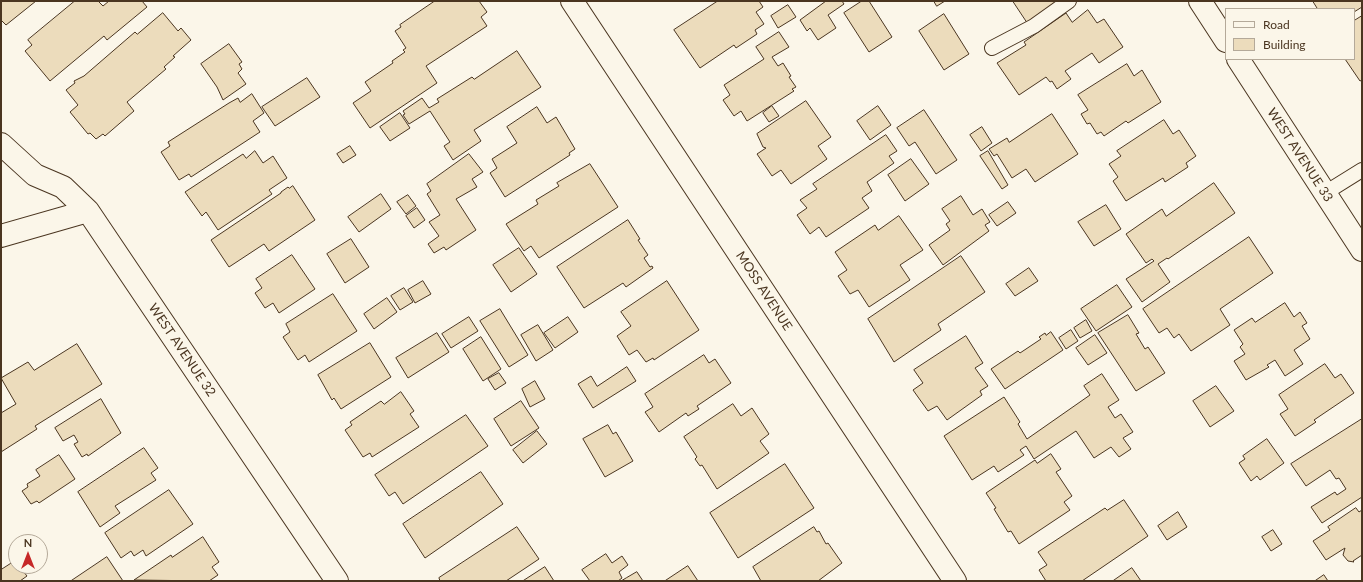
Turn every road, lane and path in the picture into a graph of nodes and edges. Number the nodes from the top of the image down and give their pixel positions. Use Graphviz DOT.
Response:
graph roads {
  1 [pos="572,1"];
  2 [pos="1070,1"];
  3 [pos="1200,1"];
  4 [pos="1225,39"];
  5 [pos="992,48"];
  6 [pos="1239,60"];
  7 [pos="1,144"];
  8 [pos="1362,170"];
  9 [pos="1325,193"];
  10 [pos="88,211"];
  11 [pos="1,236"];
  12 [pos="1362,250"];
  13 [pos="337,581"];
  14 [pos="955,581"];
  1 -- 14 [label="street, MOSS AVENUE"];
  2 -- 5 [label="lane"];
  3 -- 4 [label="street"];
  6 -- 9 [label="street, WEST AVENUE 33"];
  7 -- 10 [label="street, WEST AVENUE 32"];
  8 -- 9 [label="lane"];
  9 -- 12 [label="street, WEST AVENUE 33"];
  10 -- 11 [label="street"];
  10 -- 13 [label="street, WEST AVENUE 32"];
}
